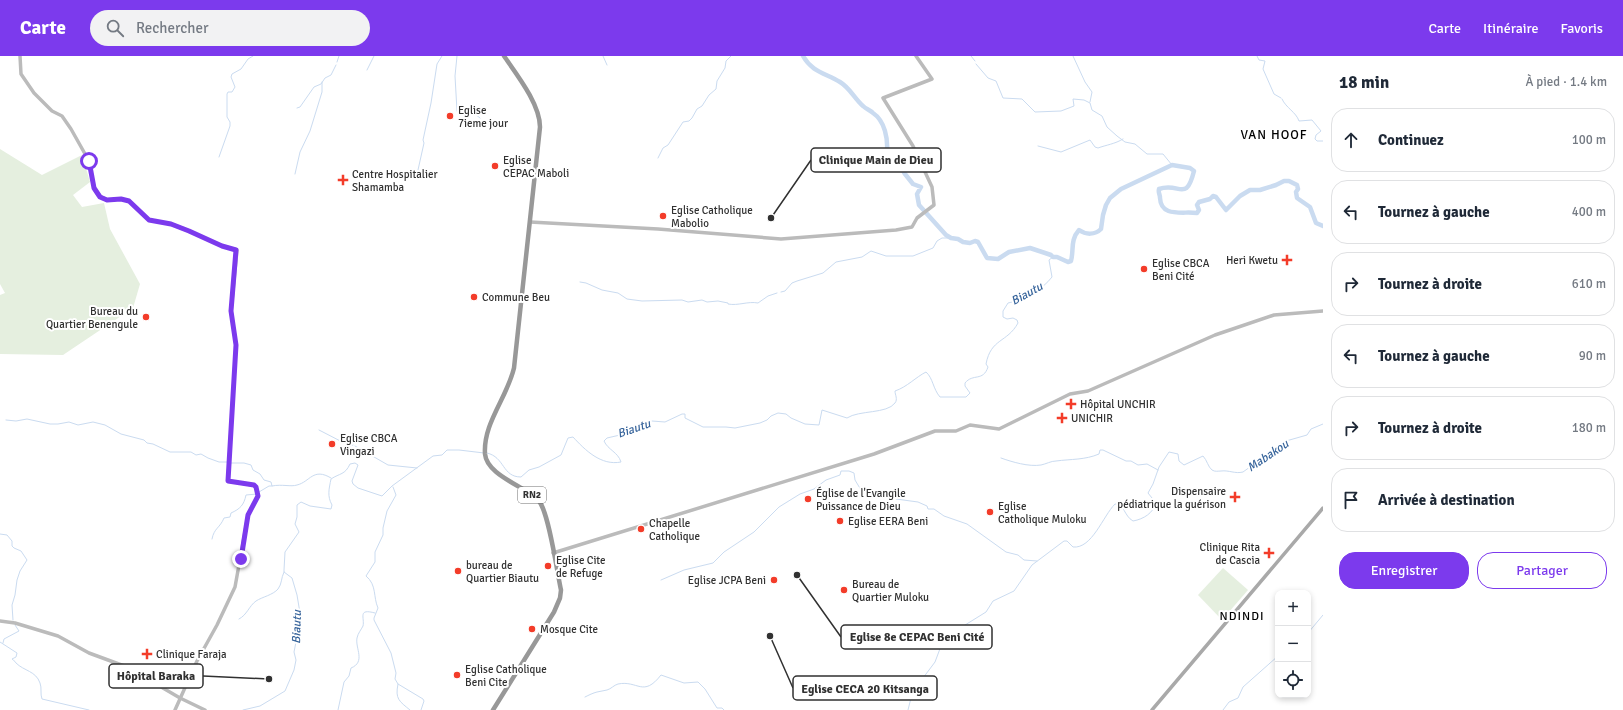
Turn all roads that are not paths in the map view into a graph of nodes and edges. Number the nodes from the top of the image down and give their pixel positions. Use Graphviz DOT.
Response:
graph roads {
  1 [pos="20,56"];
  2 [pos="504,56"];
  3 [pos="916,56"];
  4 [pos="530,222"];
  5 [pos="1323,311"];
  6 [pos="1323,508"];
  7 [pos="553,553"];
  8 [pos="0,621"];
  9 [pos="180,698"];
  10 [pos="175,710"];
  11 [pos="205,710"];
  12 [pos="493,710"];
  13 [pos="1152,710"];
  1 -- 9 [label="street"];
  2 -- 4 [label="highway, RN2"];
  3 -- 4 [label="street"];
  4 -- 7 [label="highway, RN2"];
  5 -- 7 [label="street"];
  6 -- 13 [label="main road"];
  7 -- 12 [label="highway, RN2"];
  8 -- 9 [label="street"];
  9 -- 10 [label="street"];
  9 -- 11 [label="street"];
}
